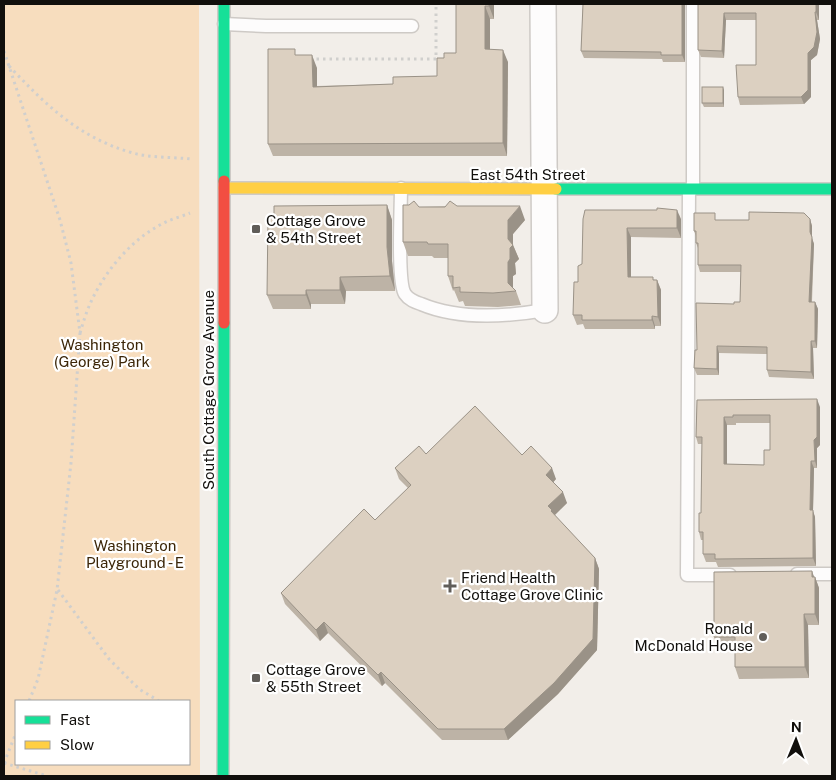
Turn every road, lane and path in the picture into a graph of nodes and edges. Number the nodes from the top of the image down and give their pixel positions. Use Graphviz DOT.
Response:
graph roads {
  1 [pos="224,4"];
  2 [pos="436,4"];
  3 [pos="543,4"];
  4 [pos="693,4"];
  5 [pos="224,24"];
  6 [pos="412,26"];
  7 [pos="4,51"];
  8 [pos="306,59"];
  9 [pos="8,65"];
  10 [pos="190,159"];
  11 [pos="224,188"];
  12 [pos="401,188"];
  13 [pos="543,189"];
  14 [pos="691,189"];
  15 [pos="832,189"];
  16 [pos="190,213"];
  17 [pos="545,310"];
  18 [pos="80,334"];
  19 [pos="784,574"];
  20 [pos="832,574"];
  21 [pos="745,575"];
  22 [pos="57,590"];
  23 [pos="29,700"];
  24 [pos="157,700"];
  25 [pos="15,736"];
  26 [pos="4,763"];
  27 [pos="47,776"];
  28 [pos="223,776"];
  1 -- 5 [label="main road, South Cottage Grove Avenue"];
  2 -- 8 [label="path"];
  3 -- 13 [label="street"];
  4 -- 14 [label="lane"];
  5 -- 6 [label="lane"];
  5 -- 11 [label="main road, South Cottage Grove Avenue"];
  7 -- 9 [label="path"];
  9 -- 10 [label="path"];
  9 -- 18 [label="path"];
  11 -- 12 [label="main road, East 54th Street"];
  11 -- 28 [label="main road, South Cottage Grove Avenue"];
  12 -- 13 [label="main road, East 54th Street"];
  12 -- 17 [label="lane"];
  13 -- 14 [label="main road, East 54th Street"];
  13 -- 17 [label="street"];
  14 -- 15 [label="main road, East 54th Street"];
  14 -- 21 [label="lane"];
  16 -- 18 [label="path"];
  18 -- 22 [label="path"];
  19 -- 20 [label="lane"];
  22 -- 23 [label="path"];
  22 -- 24 [label="path"];
  25 -- 26 [label="path"];
  26 -- 27 [label="path"];
}
